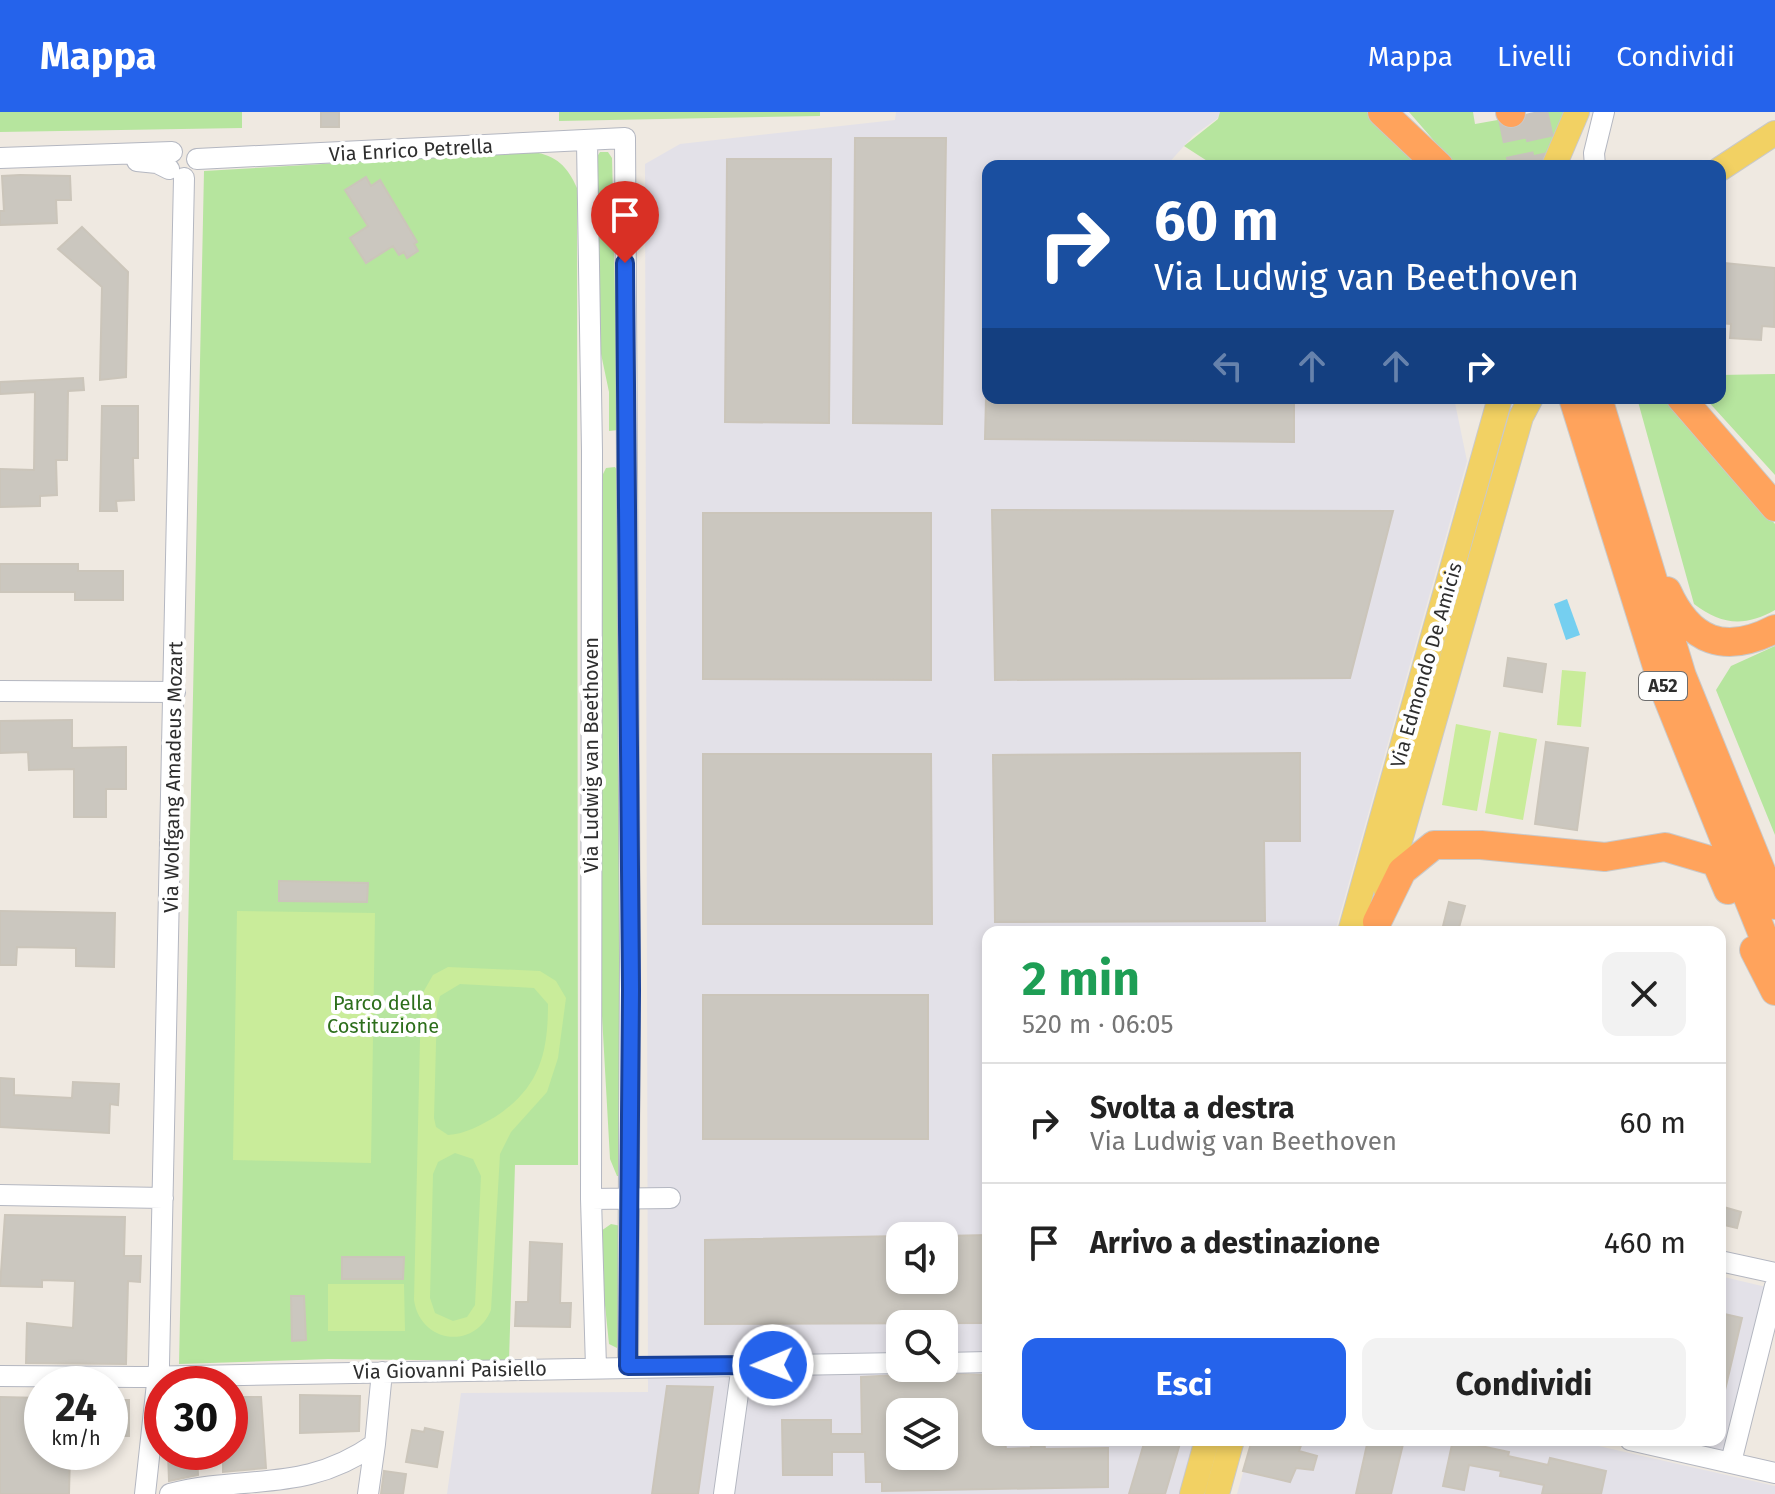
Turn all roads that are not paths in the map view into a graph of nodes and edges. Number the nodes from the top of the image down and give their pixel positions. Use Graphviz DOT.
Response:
graph roads {
  1 [pos="1382,112"];
  2 [pos="1577,112"];
  3 [pos="1604,112"];
  4 [pos="1775,133"];
  5 [pos="625,138"];
  6 [pos="587,142"];
  7 [pos="0,158"];
  8 [pos="1433,160"];
  9 [pos="1557,160"];
  10 [pos="1595,160"];
  11 [pos="1726,165"];
  12 [pos="175,166"];
  13 [pos="1498,404"];
  14 [pos="1528,404"];
  15 [pos="1575,404"];
  16 [pos="1600,404"];
  17 [pos="1686,404"];
  18 [pos="592,451"];
  19 [pos="628,452"];
  20 [pos="1775,507"];
  21 [pos="1631,509"];
  22 [pos="1775,629"];
  23 [pos="0,691"];
  24 [pos="175,692"];
  25 [pos="1775,905"];
  26 [pos="1352,926"];
  27 [pos="1375,926"];
  28 [pos="1375,926"];
  29 [pos="1775,965"];
  30 [pos="1775,991"];
  31 [pos="0,1195"];
  32 [pos="163,1198"];
  33 [pos="670,1198"];
  34 [pos="591,1199"];
  35 [pos="631,1199"];
  36 [pos="1726,1262"];
  37 [pos="1775,1273"];
  38 [pos="1775,1286"];
  39 [pos="982,1362"];
  40 [pos="886,1363"];
  41 [pos="958,1363"];
  42 [pos="742,1365"];
  43 [pos="157,1366"];
  44 [pos="628,1366"];
  45 [pos="596,1367"];
  46 [pos="382,1372"];
  47 [pos="248,1374"];
  48 [pos="0,1376"];
  49 [pos="144,1376"];
  50 [pos="375,1444"];
  51 [pos="1205,1446"];
  52 [pos="1230,1446"];
  53 [pos="1658,1446"];
  54 [pos="1731,1462"];
  55 [pos="147,1470"];
  56 [pos="1775,1473"];
  57 [pos="145,1494"];
  58 [pos="170,1494"];
  59 [pos="368,1494"];
  60 [pos="724,1494"];
  61 [pos="1192,1494"];
  62 [pos="1217,1494"];
  1 -- 8 [label="highway"];
  2 -- 9 [label="main road"];
  3 -- 10 [label="street"];
  4 -- 11 [label="main road"];
  5 -- 6 [label="street, Via Enrico Petrella"];
  5 -- 19 [label="street, Via Ludwig van Beethoven"];
  6 -- 12 [label="street, Via Enrico Petrella"];
  6 -- 18 [label="street, Via Ludwig van Beethoven"];
  7 -- 12 [label="street"];
  12 -- 24 [label="street, Via Wolfgang Amadeus Mozart"];
  13 -- 26 [label="main road, Via Edmondo De Amicis"];
  14 -- 27 [label="main road, Via Edmondo De Amicis"];
  15 -- 29 [label="highway, A52"];
  16 -- 21 [label="highway, A52"];
  17 -- 20 [label="highway"];
  18 -- 19 [label="street"];
  18 -- 34 [label="street, Via Ludwig van Beethoven"];
  19 -- 35 [label="street, Via Ludwig van Beethoven"];
  21 -- 22 [label="highway"];
  21 -- 25 [label="highway, A52"];
  23 -- 24 [label="street"];
  24 -- 32 [label="street, Via Wolfgang Amadeus Mozart"];
  28 -- 30 [label="highway"];
  31 -- 32 [label="street"];
  32 -- 43 [label="street, Via Wolfgang Amadeus Mozart"];
  33 -- 35 [label="street"];
  34 -- 35 [label="street"];
  34 -- 45 [label="street, Via Ludwig van Beethoven"];
  35 -- 44 [label="street, Via Ludwig van Beethoven"];
  36 -- 37 [label="street"];
  38 -- 54 [label="street"];
  39 -- 41 [label="street"];
  40 -- 42 [label="street, Via Giovanni Paisiello"];
  42 -- 44 [label="street, Via Giovanni Paisiello"];
  42 -- 60 [label="street"];
  44 -- 45 [label="street, Via Giovanni Paisiello"];
  45 -- 46 [label="street, Via Giovanni Paisiello"];
  46 -- 47 [label="street, Via Giovanni Paisiello"];
  46 -- 50 [label="street"];
  48 -- 49 [label="street, Via Giovanni Paisiello"];
  50 -- 58 [label="street"];
  50 -- 59 [label="street"];
  51 -- 61 [label="main road"];
  52 -- 62 [label="main road"];
  53 -- 54 [label="street"];
  54 -- 56 [label="street"];
  55 -- 57 [label="street, Via Wolfgang Amadeus Mozart"];
}
